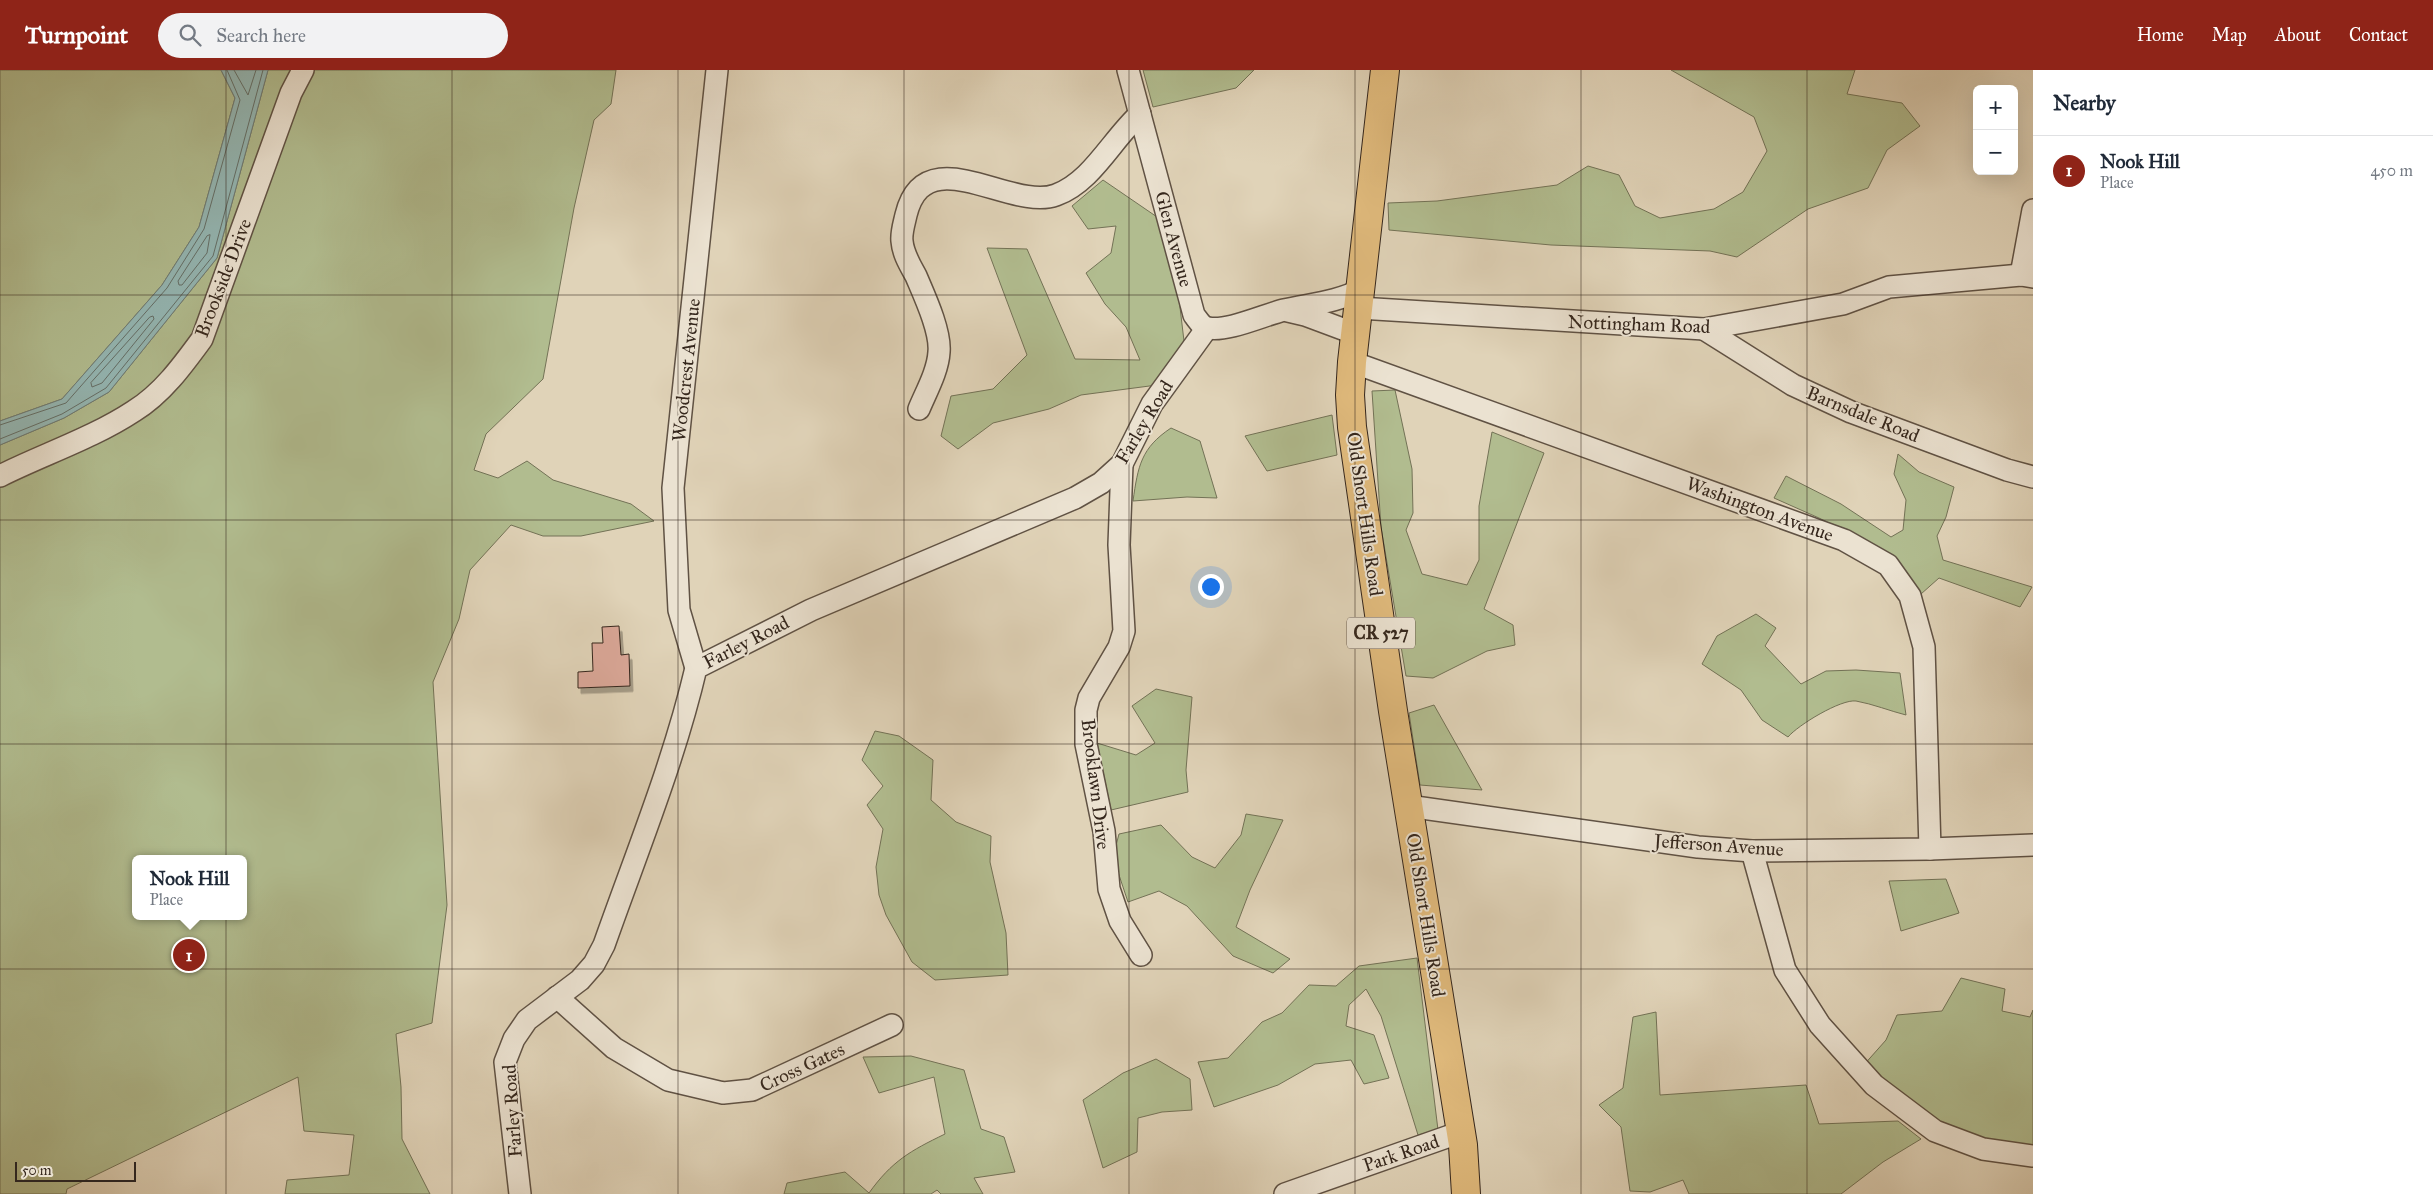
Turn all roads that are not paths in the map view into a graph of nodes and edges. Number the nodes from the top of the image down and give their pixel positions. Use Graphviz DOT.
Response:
graph roads {
  1 [pos="303,70"];
  2 [pos="717,70"];
  3 [pos="1128,70"];
  4 [pos="1386,70"];
  5 [pos="1140,114"];
  6 [pos="2033,210"];
  7 [pos="2027,276"];
  8 [pos="1283,310"];
  9 [pos="1359,310"];
  10 [pos="1207,328"];
  11 [pos="1704,329"];
  12 [pos="1352,362"];
  13 [pos="919,409"];
  14 [pos="1122,464"];
  15 [pos="0,476"];
  16 [pos="2033,477"];
  17 [pos="696,668"];
  18 [pos="1408,806"];
  19 [pos="2033,845"];
  20 [pos="1930,849"];
  21 [pos="1752,851"];
  22 [pos="1141,955"];
  23 [pos="557,997"];
  24 [pos="892,1025"];
  25 [pos="1461,1132"];
  26 [pos="2033,1156"];
  27 [pos="516,1193"];
  28 [pos="1285,1194"];
  29 [pos="1466,1194"];
  1 -- 15 [label="street, Brookside Drive"];
  2 -- 17 [label="street, Woodcrest Avenue"];
  3 -- 5 [label="street, Glen Avenue"];
  4 -- 9 [label="main road, Old Short Hills Road / CR 527"];
  5 -- 10 [label="street, Glen Avenue"];
  5 -- 13 [label="street"];
  6 -- 7 [label="street"];
  7 -- 11 [label="street, Nottingham Road"];
  8 -- 9 [label="street"];
  8 -- 9 [label="street"];
  8 -- 10 [label="street"];
  9 -- 11 [label="street, Nottingham Road"];
  9 -- 12 [label="main road, Old Short Hills Road / CR 527"];
  10 -- 14 [label="street, Farley Road"];
  11 -- 16 [label="street, Barnsdale Road"];
  12 -- 18 [label="main road, Old Short Hills Road / CR 527"];
  12 -- 20 [label="street, Washington Avenue"];
  14 -- 17 [label="street, Farley Road"];
  14 -- 22 [label="street, Brooklawn Drive"];
  17 -- 23 [label="street, Farley Road"];
  18 -- 21 [label="street, Jefferson Avenue"];
  18 -- 25 [label="main road, Old Short Hills Road / CR 527"];
  19 -- 20 [label="street, Jefferson Avenue"];
  20 -- 21 [label="street, Jefferson Avenue"];
  21 -- 26 [label="street"];
  23 -- 24 [label="street, Cross Gates"];
  23 -- 27 [label="street, Farley Road"];
  25 -- 28 [label="street, Park Road"];
  25 -- 29 [label="main road, Old Short Hills Road / CR 527"];
}
